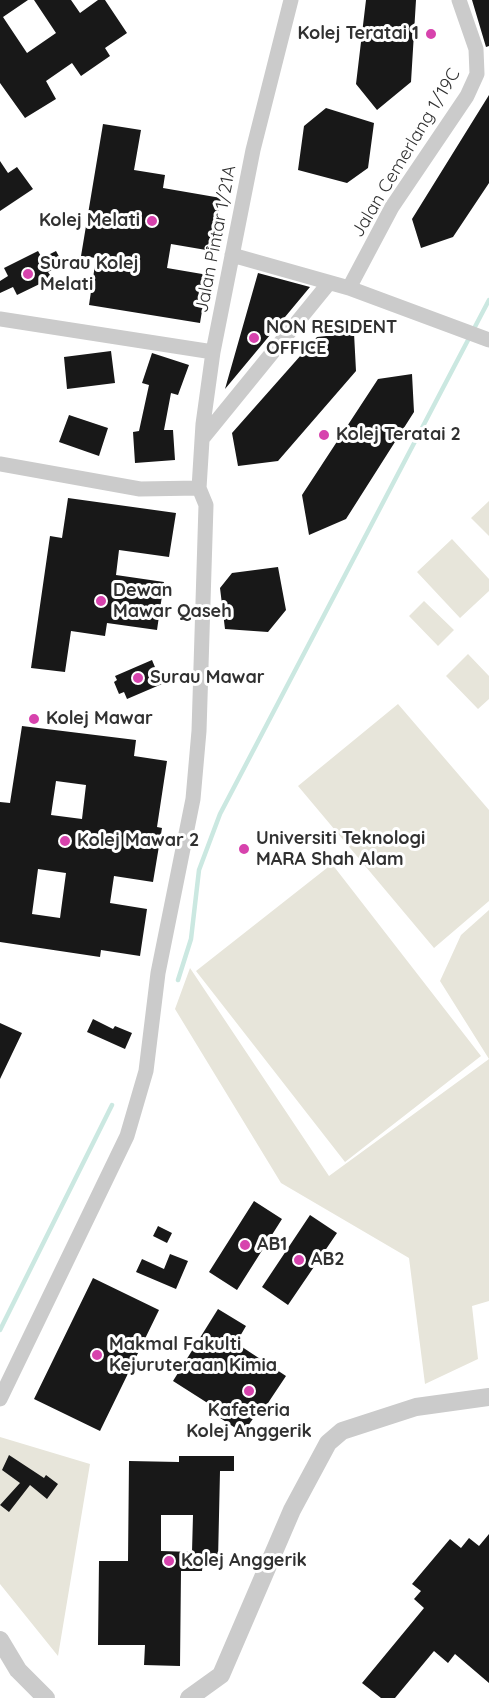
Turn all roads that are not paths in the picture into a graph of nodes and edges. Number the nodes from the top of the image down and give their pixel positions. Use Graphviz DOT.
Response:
graph roads {
  1 [pos="291,0"];
  2 [pos="459,0"];
  3 [pos="232,255"];
  4 [pos="329,283"];
  5 [pos="350,288"];
  6 [pos="0,319"];
  7 [pos="489,340"];
  8 [pos="213,352"];
  9 [pos="202,439"];
  10 [pos="0,464"];
  11 [pos="199,488"];
  12 [pos="489,1397"];
  13 [pos="0,1399"];
  14 [pos="0,1640"];
  15 [pos="46,1698"];
  16 [pos="189,1698"];
  1 -- 3 [label="street, Jalan Pintar 1/21A"];
  2 -- 5 [label="street, Jalan Cemerlang 1/19C"];
  3 -- 4 [label="street"];
  3 -- 8 [label="street, Jalan Pintar 1/21A"];
  4 -- 5 [label="street"];
  4 -- 9 [label="street"];
  5 -- 7 [label="street"];
  6 -- 8 [label="street"];
  8 -- 9 [label="street, Jalan Pintar 1/21A"];
  9 -- 11 [label="street, Jalan Pintar 1/21A"];
  10 -- 11 [label="street"];
  11 -- 13 [label="street, Jalan Pintar 1/21A"];
  12 -- 16 [label="street"];
  14 -- 15 [label="street"];
}
